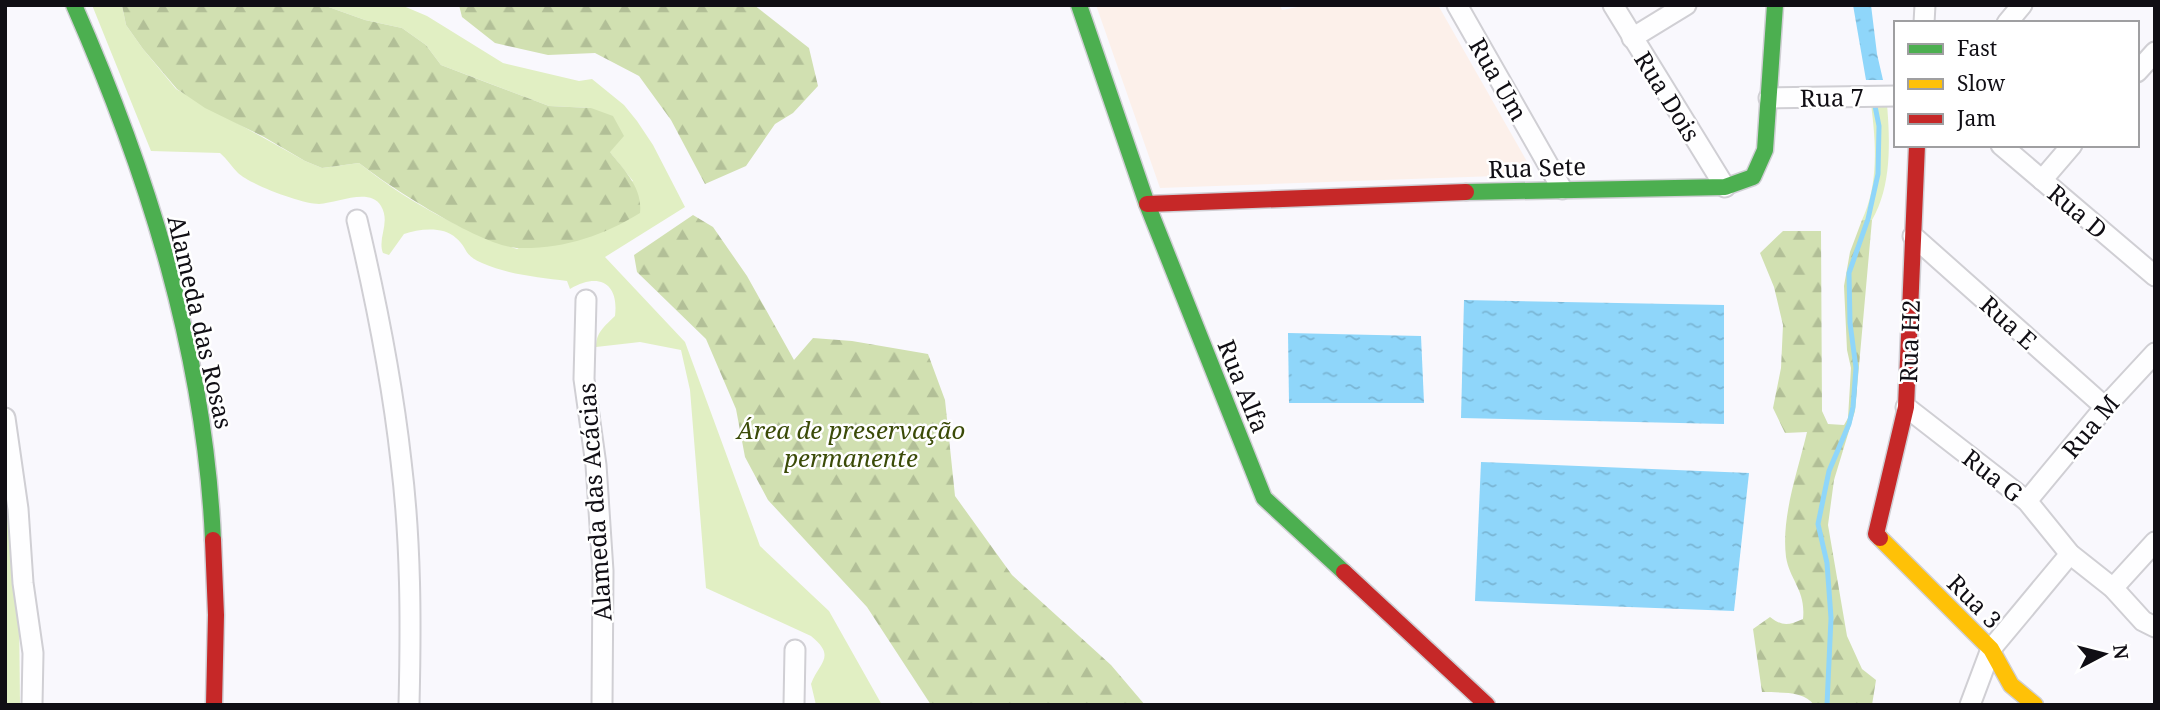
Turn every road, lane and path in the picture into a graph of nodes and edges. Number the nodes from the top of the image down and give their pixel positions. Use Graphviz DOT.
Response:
graph roads {
  1 [pos="74,5"];
  2 [pos="1079,5"];
  3 [pos="1457,5"];
  4 [pos="1613,5"];
  5 [pos="1686,5"];
  6 [pos="1775,5"];
  7 [pos="2022,5"];
  8 [pos="2009,21"];
  9 [pos="1632,38"];
  10 [pos="2155,52"];
  11 [pos="2139,70"];
  12 [pos="1894,96"];
  13 [pos="1769,98"];
  14 [pos="1917,147"];
  15 [pos="2003,147"];
  16 [pos="2070,147"];
  17 [pos="2042,180"];
  18 [pos="1725,187"];
  19 [pos="1562,189"];
  20 [pos="1147,204"];
  21 [pos="358,220"];
  22 [pos="1913,236"];
  23 [pos="2155,248"];
  24 [pos="2148,270"];
  25 [pos="586,300"];
  26 [pos="2155,353"];
  27 [pos="1906,407"];
  28 [pos="2105,407"];
  29 [pos="5,418"];
  30 [pos="2027,501"];
  31 [pos="1876,534"];
  32 [pos="2155,542"];
  33 [pos="2070,554"];
  34 [pos="2113,588"];
  35 [pos="2155,627"];
  36 [pos="1991,649"];
  37 [pos="795,650"];
  38 [pos="32,705"];
  39 [pos="214,705"];
  40 [pos="409,705"];
  41 [pos="602,705"];
  42 [pos="794,705"];
  43 [pos="1487,705"];
  44 [pos="1970,705"];
  45 [pos="2035,705"];
  1 -- 39 [label="street, Alameda das Rosas"];
  2 -- 20 [label="street, Rua Alfa"];
  3 -- 19 [label="street, Rua Um"];
  4 -- 9 [label="street, Rua Dois"];
  5 -- 9 [label="street"];
  6 -- 13 [label="street, Rua Sete"];
  7 -- 8 [label="street"];
  9 -- 18 [label="street, Rua Dois"];
  10 -- 11 [label="street"];
  12 -- 13 [label="street, Rua 7"];
  13 -- 18 [label="street, Rua Sete"];
  14 -- 22 [label="street, Rua H2"];
  15 -- 17 [label="street, Rua D"];
  16 -- 17 [label="street"];
  17 -- 24 [label="street, Rua D"];
  18 -- 19 [label="street, Rua Sete"];
  19 -- 20 [label="street, Rua Sete"];
  20 -- 43 [label="street, Rua Alfa"];
  21 -- 40 [label="street"];
  22 -- 27 [label="street, Rua H2"];
  22 -- 28 [label="street, Rua E"];
  23 -- 24 [label="street"];
  25 -- 41 [label="street, Alameda das Acácias"];
  26 -- 28 [label="street, Rua M"];
  27 -- 30 [label="street, Rua G"];
  27 -- 31 [label="street, Rua H2"];
  28 -- 30 [label="street, Rua M"];
  29 -- 38 [label="street"];
  30 -- 33 [label="street, Rua G"];
  31 -- 36 [label="street, Rua 3"];
  32 -- 34 [label="street"];
  33 -- 34 [label="street, Rua G"];
  33 -- 36 [label="street"];
  34 -- 35 [label="street, Rua G"];
  36 -- 44 [label="street"];
  36 -- 45 [label="street, Rua 3"];
  37 -- 42 [label="street"];
}
